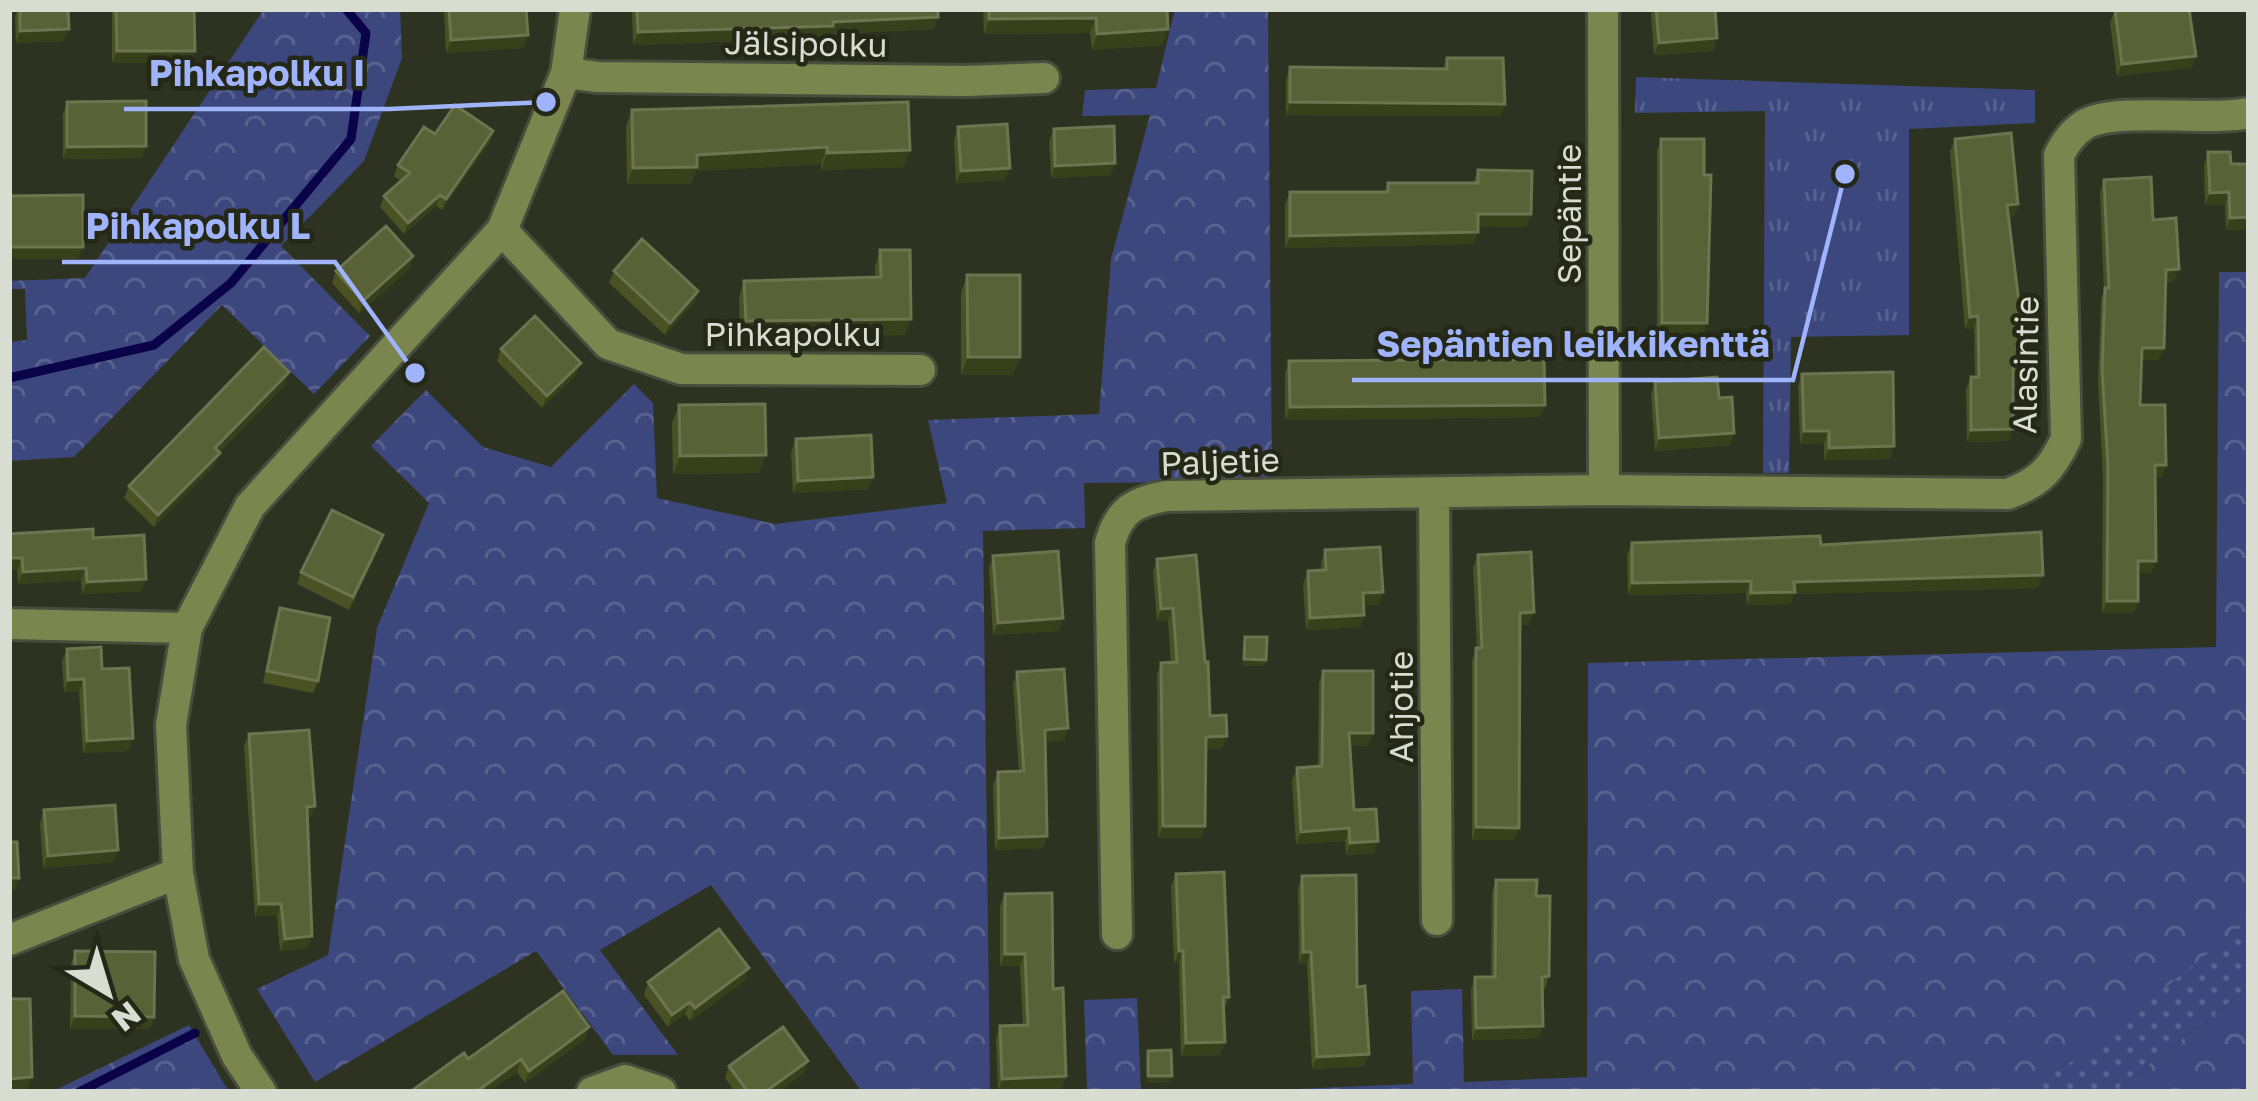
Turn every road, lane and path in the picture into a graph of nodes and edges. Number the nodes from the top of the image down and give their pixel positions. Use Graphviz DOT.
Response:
graph roads {
  1 [pos="575,9"];
  2 [pos="1603,9"];
  3 [pos="566,73"];
  4 [pos="1044,78"];
  5 [pos="2249,113"];
  6 [pos="502,230"];
  7 [pos="920,370"];
  8 [pos="1604,490"];
  9 [pos="1434,494"];
  10 [pos="9,624"];
  11 [pos="187,628"];
  12 [pos="178,873"];
  13 [pos="1437,920"];
  14 [pos="1117,934"];
  15 [pos="9,940"];
  16 [pos="261,1092"];
  17 [pos="592,1092"];
  18 [pos="661,1092"];
  1 -- 3 [label="street"];
  2 -- 8 [label="street, Sepäntie"];
  3 -- 4 [label="street, Jälsipolku"];
  3 -- 6 [label="street"];
  5 -- 8 [label="street, Alasintie"];
  6 -- 7 [label="street, Pihkapolku"];
  6 -- 11 [label="street"];
  8 -- 9 [label="street, Paljetie"];
  9 -- 13 [label="street, Ahjotie"];
  9 -- 14 [label="street, Paljetie"];
  10 -- 11 [label="street"];
  11 -- 12 [label="street"];
  12 -- 15 [label="street"];
  12 -- 16 [label="street"];
  17 -- 18 [label="street"];
}
